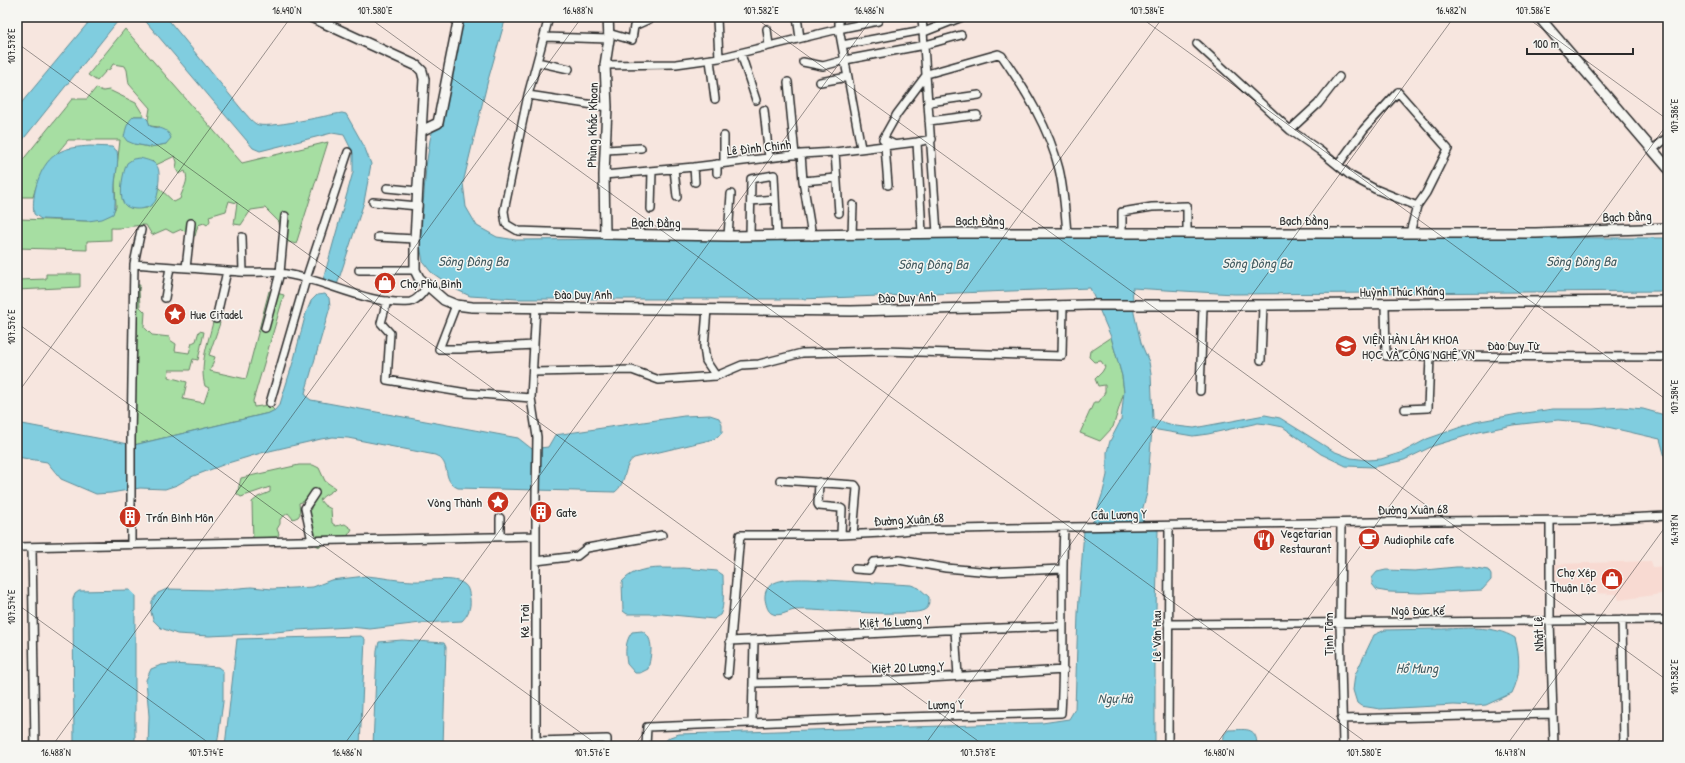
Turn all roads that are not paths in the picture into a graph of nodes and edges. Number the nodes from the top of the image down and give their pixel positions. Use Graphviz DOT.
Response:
graph roads {
  1 [pos="311,17"];
  2 [pos="459,17"];
  3 [pos="549,17"];
  4 [pos="608,17"];
  5 [pos="654,17"];
  6 [pos="797,17"];
  7 [pos="839,17"];
  8 [pos="880,17"];
  9 [pos="922,17"];
  10 [pos="962,17"];
  11 [pos="1539,17"];
  12 [pos="717,18"];
  13 [pos="767,29"];
  14 [pos="839,29"];
  15 [pos="924,31"];
  16 [pos="960,35"];
  17 [pos="609,36"];
  18 [pos="544,37"];
  19 [pos="800,38"];
  20 [pos="1197,44"];
  21 [pos="842,45"];
  22 [pos="925,45"];
  23 [pos="769,46"];
  24 [pos="741,54"];
  25 [pos="719,58"];
  26 [pos="710,60"];
  27 [pos="845,60"];
  28 [pos="537,62"];
  29 [pos="804,62"];
  30 [pos="605,65"];
  31 [pos="569,69"];
  32 [pos="927,74"];
  33 [pos="848,77"];
  34 [pos="1340,77"];
  35 [pos="788,82"];
  36 [pos="820,82"];
  37 [pos="528,95"];
  38 [pos="979,95"];
  39 [pos="715,99"];
  40 [pos="756,100"];
  41 [pos="929,102"];
  42 [pos="607,107"];
  43 [pos="764,110"];
  44 [pos="977,115"];
  45 [pos="929,121"];
  46 [pos="1290,130"];
  47 [pos="421,131"];
  48 [pos="724,136"];
  49 [pos="1668,137"];
  50 [pos="932,139"];
  51 [pos="918,142"];
  52 [pos="889,145"];
  53 [pos="641,148"];
  54 [pos="861,148"];
  55 [pos="606,150"];
  56 [pos="1652,150"];
  57 [pos="348,152"];
  58 [pos="835,152"];
  59 [pos="798,155"];
  60 [pos="769,158"];
  61 [pos="721,163"];
  62 [pos="1338,165"];
  63 [pos="694,167"];
  64 [pos="1668,168"];
  65 [pos="674,169"];
  66 [pos="652,170"];
  67 [pos="717,173"];
  68 [pos="604,175"];
  69 [pos="836,178"];
  70 [pos="802,181"];
  71 [pos="695,182"];
  72 [pos="888,185"];
  73 [pos="387,188"];
  74 [pos="418,191"];
  75 [pos="731,194"];
  76 [pos="677,197"];
  77 [pos="775,199"];
  78 [pos="751,201"];
  79 [pos="373,202"];
  80 [pos="853,205"];
  81 [pos="418,206"];
  82 [pos="1418,206"];
  83 [pos="651,209"];
  84 [pos="839,213"];
  85 [pos="285,216"];
  86 [pos="191,223"];
  87 [pos="1668,228"];
  88 [pos="141,230"];
  89 [pos="922,233"];
  90 [pos="937,233"];
  91 [pos="1067,233"];
  92 [pos="1122,233"];
  93 [pos="1187,233"];
  94 [pos="1410,233"];
  95 [pos="605,234"];
  96 [pos="852,235"];
  97 [pos="728,236"];
  98 [pos="750,236"];
  99 [pos="777,236"];
  100 [pos="812,236"];
  101 [pos="242,237"];
  102 [pos="378,237"];
  103 [pos="415,239"];
  104 [pos="134,264"];
  105 [pos="170,267"];
  106 [pos="186,268"];
  107 [pos="359,270"];
  108 [pos="415,270"];
  109 [pos="228,271"];
  110 [pos="243,272"];
  111 [pos="280,273"];
  112 [pos="306,279"];
  113 [pos="428,286"];
  114 [pos="166,298"];
  115 [pos="387,301"];
  116 [pos="1668,301"];
  117 [pos="456,305"];
  118 [pos="1063,305"];
  119 [pos="1136,305"];
  120 [pos="1385,305"];
  121 [pos="1203,306"];
  122 [pos="1263,306"];
  123 [pos="536,307"];
  124 [pos="707,309"];
  125 [pos="216,319"];
  126 [pos="265,328"];
  127 [pos="534,345"];
  128 [pos="1668,357"];
  129 [pos="1430,358"];
  130 [pos="1261,360"];
  131 [pos="533,372"];
  132 [pos="716,376"];
  133 [pos="1200,391"];
  134 [pos="531,398"];
  135 [pos="270,403"];
  136 [pos="1405,409"];
  137 [pos="780,480"];
  138 [pos="819,482"];
  139 [pos="315,493"];
  140 [pos="1668,516"];
  141 [pos="500,518"];
  142 [pos="1550,520"];
  143 [pos="1341,523"];
  144 [pos="1159,525"];
  145 [pos="1169,526"];
  146 [pos="1079,527"];
  147 [pos="1064,528"];
  148 [pos="853,534"];
  149 [pos="662,535"];
  150 [pos="842,535"];
  151 [pos="536,536"];
  152 [pos="500,537"];
  153 [pos="312,541"];
  154 [pos="131,545"];
  155 [pos="17,547"];
  156 [pos="32,547"];
  157 [pos="536,561"];
  158 [pos="854,569"];
  159 [pos="1062,569"];
  160 [pos="1622,620"];
  161 [pos="1668,620"];
  162 [pos="1550,621"];
  163 [pos="1340,623"];
  164 [pos="1168,624"];
  165 [pos="1062,626"];
  166 [pos="955,630"];
  167 [pos="730,641"];
  168 [pos="754,641"];
  169 [pos="1064,670"];
  170 [pos="728,674"];
  171 [pos="958,676"];
  172 [pos="753,683"];
  173 [pos="1553,714"];
  174 [pos="1341,719"];
  175 [pos="752,722"];
  176 [pos="536,743"];
  177 [pos="35,746"];
  178 [pos="607,746"];
  179 [pos="646,746"];
  180 [pos="1168,746"];
  181 [pos="1343,746"];
  182 [pos="1554,746"];
  183 [pos="1624,746"];
  1 -- 47 [label="street"];
  2 -- 47 [label="street"];
  3 -- 18 [label="street, Bạch Đằng"];
  4 -- 17 [label="street, Phùng Khắc Khoan"];
  5 -- 17 [label="street"];
  6 -- 19 [label="street"];
  7 -- 14 [label="street"];
  8 -- 14 [label="street"];
  9 -- 15 [label="street"];
  10 -- 15 [label="street"];
  11 -- 56 [label="street"];
  12 -- 25 [label="street"];
  13 -- 23 [label="street"];
  14 -- 19 [label="street"];
  14 -- 21 [label="street"];
  15 -- 21 [label="street"];
  15 -- 22 [label="street"];
  16 -- 22 [label="street"];
  17 -- 18 [label="street"];
  17 -- 30 [label="street, Phùng Khắc Khoan"];
  18 -- 28 [label="street, Bạch Đằng"];
  19 -- 23 [label="street"];
  20 -- 46 [label="street"];
  21 -- 27 [label="street"];
  22 -- 27 [label="street"];
  22 -- 32 [label="street"];
  23 -- 24 [label="street"];
  24 -- 25 [label="street"];
  24 -- 40 [label="street"];
  25 -- 26 [label="street"];
  26 -- 30 [label="street"];
  26 -- 39 [label="street"];
  27 -- 29 [label="street"];
  27 -- 33 [label="street"];
  28 -- 31 [label="street"];
  28 -- 37 [label="street, Bạch Đằng"];
  30 -- 42 [label="street, Phùng Khắc Khoan"];
  32 -- 41 [label="street"];
  32 -- 52 [label="street"];
  32 -- 91 [label="street"];
  33 -- 36 [label="street"];
  33 -- 54 [label="street"];
  34 -- 46 [label="street"];
  35 -- 59 [label="street"];
  37 -- 42 [label="street"];
  37 -- 95 [label="street, Bạch Đằng"];
  38 -- 41 [label="street"];
  41 -- 45 [label="street"];
  42 -- 55 [label="street, Phùng Khắc Khoan"];
  43 -- 60 [label="street"];
  44 -- 45 [label="street"];
  45 -- 50 [label="street"];
  46 -- 62 [label="street"];
  47 -- 74 [label="street"];
  48 -- 61 [label="street"];
  49 -- 56 [label="street"];
  50 -- 51 [label="street, Lê Đình Chinh"];
  50 -- 90 [label="street"];
  51 -- 52 [label="street, Lê Đình Chinh"];
  51 -- 89 [label="street"];
  52 -- 54 [label="street, Lê Đình Chinh"];
  52 -- 72 [label="street"];
  53 -- 55 [label="street"];
  54 -- 58 [label="street, Lê Đình Chinh"];
  55 -- 68 [label="street, Phùng Khắc Khoan"];
  56 -- 64 [label="street"];
  57 -- 112 [label="street"];
  58 -- 59 [label="street, Lê Đình Chinh"];
  58 -- 69 [label="street"];
  59 -- 60 [label="street, Lê Đình Chinh"];
  59 -- 70 [label="street"];
  60 -- 61 [label="street, Lê Đình Chinh"];
  61 -- 63 [label="street, Lê Đình Chinh"];
  61 -- 67 [label="street"];
  62 -- 82 [label="street"];
  62 -- 82 [label="street"];
  63 -- 65 [label="street, Lê Đình Chinh"];
  63 -- 71 [label="street"];
  65 -- 66 [label="street, Lê Đình Chinh"];
  65 -- 76 [label="street"];
  66 -- 68 [label="street, Lê Đình Chinh"];
  66 -- 83 [label="street"];
  68 -- 95 [label="street, Phùng Khắc Khoan"];
  69 -- 70 [label="street"];
  69 -- 84 [label="street"];
  70 -- 100 [label="street"];
  73 -- 74 [label="street"];
  74 -- 81 [label="street"];
  75 -- 97 [label="street"];
  77 -- 78 [label="street"];
  77 -- 78 [label="street"];
  77 -- 99 [label="street"];
  78 -- 98 [label="street"];
  79 -- 81 [label="street"];
  80 -- 96 [label="street"];
  81 -- 103 [label="street"];
  82 -- 94 [label="street"];
  85 -- 111 [label="street"];
  86 -- 106 [label="street"];
  87 -- 94 [label="street, Bạch Đằng"];
  88 -- 104 [label="street"];
  89 -- 90 [label="street, Bạch Đằng"];
  89 -- 96 [label="street, Bạch Đằng"];
  90 -- 91 [label="street, Bạch Đằng"];
  91 -- 92 [label="street, Bạch Đằng"];
  92 -- 93 [label="street, Bạch Đằng"];
  92 -- 93 [label="street"];
  93 -- 94 [label="street, Bạch Đằng"];
  95 -- 97 [label="street, Bạch Đằng"];
  96 -- 100 [label="street, Bạch Đằng"];
  97 -- 98 [label="street, Bạch Đằng"];
  98 -- 99 [label="street, Bạch Đằng"];
  99 -- 100 [label="street, Bạch Đằng"];
  101 -- 110 [label="street"];
  102 -- 103 [label="street"];
  103 -- 108 [label="street"];
  104 -- 105 [label="street"];
  104 -- 154 [label="street"];
  105 -- 106 [label="street"];
  105 -- 114 [label="street"];
  106 -- 109 [label="street"];
  107 -- 108 [label="street"];
  108 -- 113 [label="street, Đào Duy Anh"];
  109 -- 110 [label="street"];
  109 -- 125 [label="street"];
  110 -- 111 [label="street"];
  111 -- 112 [label="street"];
  111 -- 126 [label="street"];
  112 -- 115 [label="street"];
  112 -- 135 [label="street"];
  113 -- 115 [label="street"];
  113 -- 117 [label="street, Đào Duy Anh"];
  115 -- 134 [label="street"];
  116 -- 120 [label="street, Huỳnh Thúc Kháng"];
  117 -- 123 [label="street, Đào Duy Anh"];
  117 -- 127 [label="street"];
  118 -- 119 [label="street, Đào Duy Anh"];
  118 -- 124 [label="street, Đào Duy Anh"];
  118 -- 132 [label="street"];
  119 -- 121 [label="street, Huỳnh Thúc Kháng"];
  120 -- 122 [label="street, Huỳnh Thúc Kháng"];
  120 -- 129 [label="street, Đào Duy Từ"];
  121 -- 122 [label="street, Huỳnh Thúc Kháng"];
  121 -- 133 [label="street"];
  122 -- 130 [label="street"];
  123 -- 124 [label="street, Đào Duy Anh"];
  123 -- 127 [label="street"];
  124 -- 132 [label="street"];
  127 -- 131 [label="street"];
  128 -- 129 [label="street, Đào Duy Từ"];
  129 -- 136 [label="street"];
  131 -- 132 [label="street"];
  131 -- 134 [label="street"];
  134 -- 151 [label="street, Kẻ Trài"];
  137 -- 138 [label="street"];
  138 -- 148 [label="street"];
  138 -- 150 [label="street"];
  139 -- 153 [label="street"];
  140 -- 142 [label="street, Đường Xuân 68"];
  141 -- 152 [label="street"];
  142 -- 143 [label="street, Đường Xuân 68"];
  142 -- 162 [label="street, Nhật Lệ"];
  143 -- 145 [label="street, Đường Xuân 68"];
  143 -- 163 [label="street, Tịnh Tâm"];
  144 -- 145 [label="street, Đường Xuân 68"];
  144 -- 146 [label="street, Cầu Lương Y"];
  145 -- 164 [label="street, Lê Văn Hưu"];
  146 -- 147 [label="street, Đường Xuân 68"];
  147 -- 148 [label="street, Đường Xuân 68"];
  147 -- 159 [label="street, Lương Y"];
  148 -- 150 [label="street, Đường Xuân 68"];
  149 -- 157 [label="street"];
  150 -- 167 [label="street, Đường Xuân 68"];
  151 -- 152 [label="street"];
  151 -- 157 [label="street, Kẻ Trài"];
  152 -- 153 [label="street"];
  153 -- 154 [label="street"];
  154 -- 156 [label="street"];
  155 -- 156 [label="street"];
  156 -- 177 [label="street"];
  157 -- 176 [label="street, Kẻ Trài"];
  158 -- 159 [label="street"];
  159 -- 165 [label="street, Lương Y"];
  160 -- 161 [label="street, Ngô Đức Kế"];
  160 -- 162 [label="street, Ngô Đức Kế"];
  160 -- 183 [label="street"];
  162 -- 163 [label="street, Ngô Đức Kế"];
  162 -- 173 [label="street, Nhật Lệ"];
  163 -- 164 [label="street, Ngô Đức Kế"];
  163 -- 174 [label="street, Tịnh Tâm"];
  164 -- 180 [label="street, Lê Văn Hưu"];
  165 -- 166 [label="street, Kiệt 16 Lương Y"];
  165 -- 169 [label="street, Lương Y"];
  166 -- 168 [label="street, Kiệt 16 Lương Y"];
  166 -- 171 [label="street"];
  167 -- 168 [label="street, Kiệt 16 Lương Y"];
  167 -- 170 [label="street"];
  168 -- 172 [label="street"];
  169 -- 171 [label="street, Kiệt 20 Lương Y"];
  169 -- 175 [label="street, Lương Y"];
  171 -- 172 [label="street, Kiệt 20 Lương Y"];
  172 -- 175 [label="street"];
  173 -- 174 [label="street"];
  173 -- 182 [label="street, Nhật Lệ"];
  174 -- 181 [label="street, Tịnh Tâm"];
  175 -- 179 [label="street, Lương Y"];
  176 -- 178 [label="street"];
}
